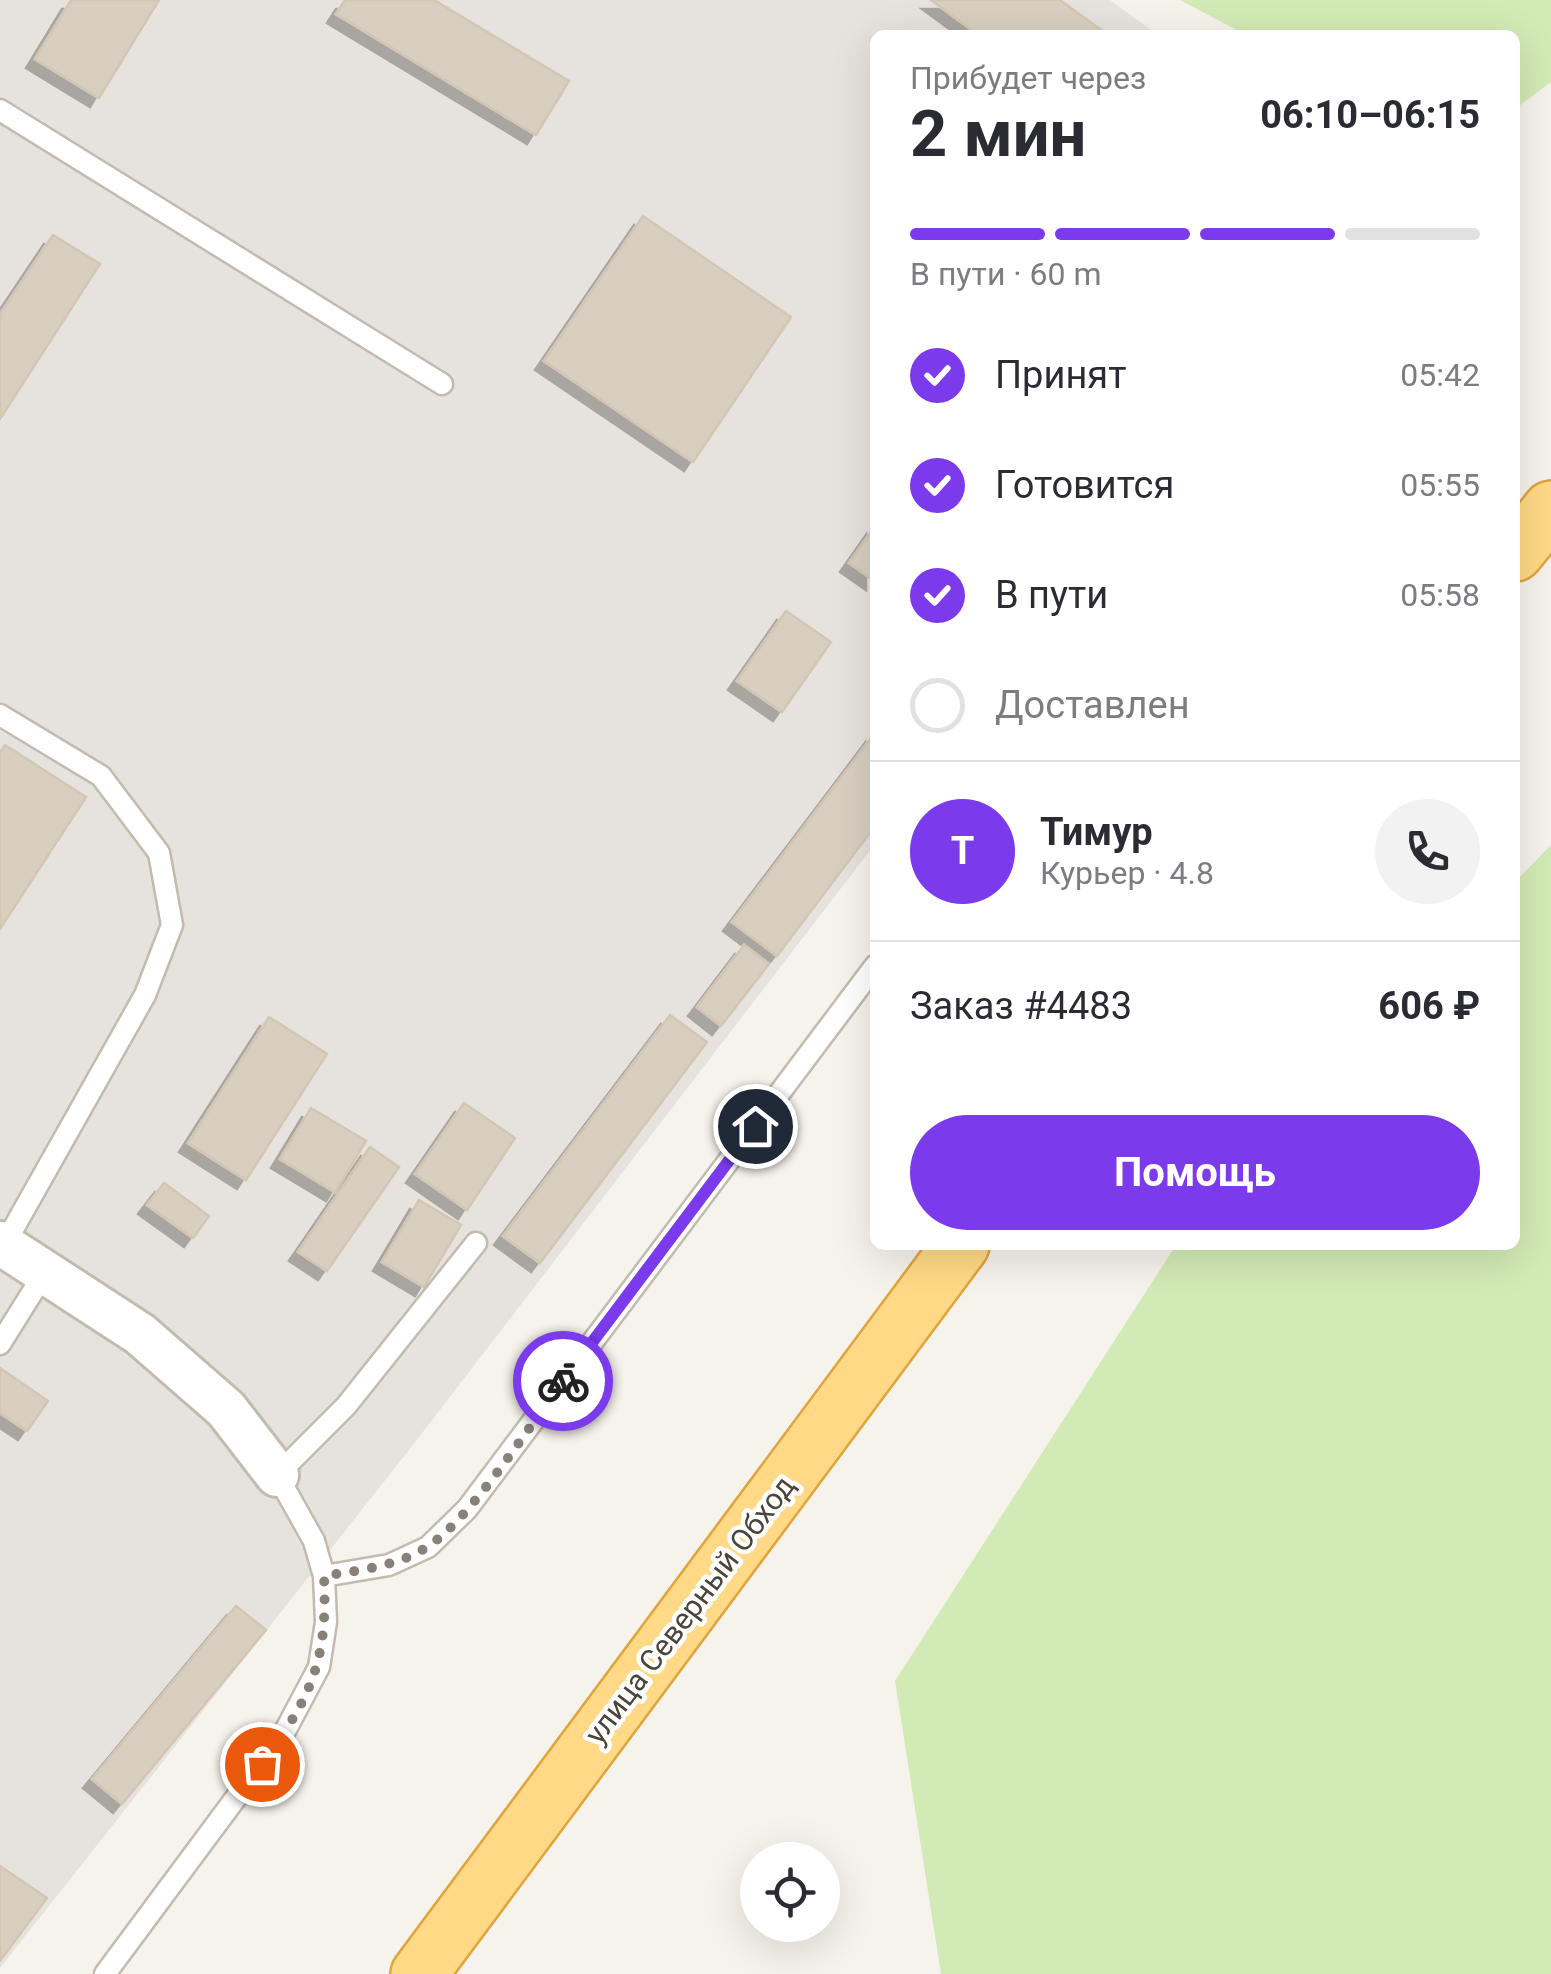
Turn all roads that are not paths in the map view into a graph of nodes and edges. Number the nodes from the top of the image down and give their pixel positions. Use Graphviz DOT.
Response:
graph roads {
  1 [pos="0,110"];
  2 [pos="442,384"];
  3 [pos="1551,509"];
  4 [pos="1520,547"];
  5 [pos="0,716"];
  6 [pos="870,973"];
  7 [pos="476,1242"];
  8 [pos="2,1244"];
  9 [pos="957,1250"];
  10 [pos="46,1272"];
  11 [pos="0,1344"];
  12 [pos="276,1475"];
  13 [pos="324,1576"];
  14 [pos="106,1974"];
  15 [pos="419,1974"];
  1 -- 2 [label="lane"];
  3 -- 4 [label="highway"];
  5 -- 8 [label="lane"];
  6 -- 13 [label="lane"];
  7 -- 12 [label="lane"];
  8 -- 10 [label="street"];
  9 -- 15 [label="highway, улица Северный Обход"];
  10 -- 11 [label="lane"];
  10 -- 12 [label="street"];
  12 -- 13 [label="lane"];
  13 -- 14 [label="lane"];
}
